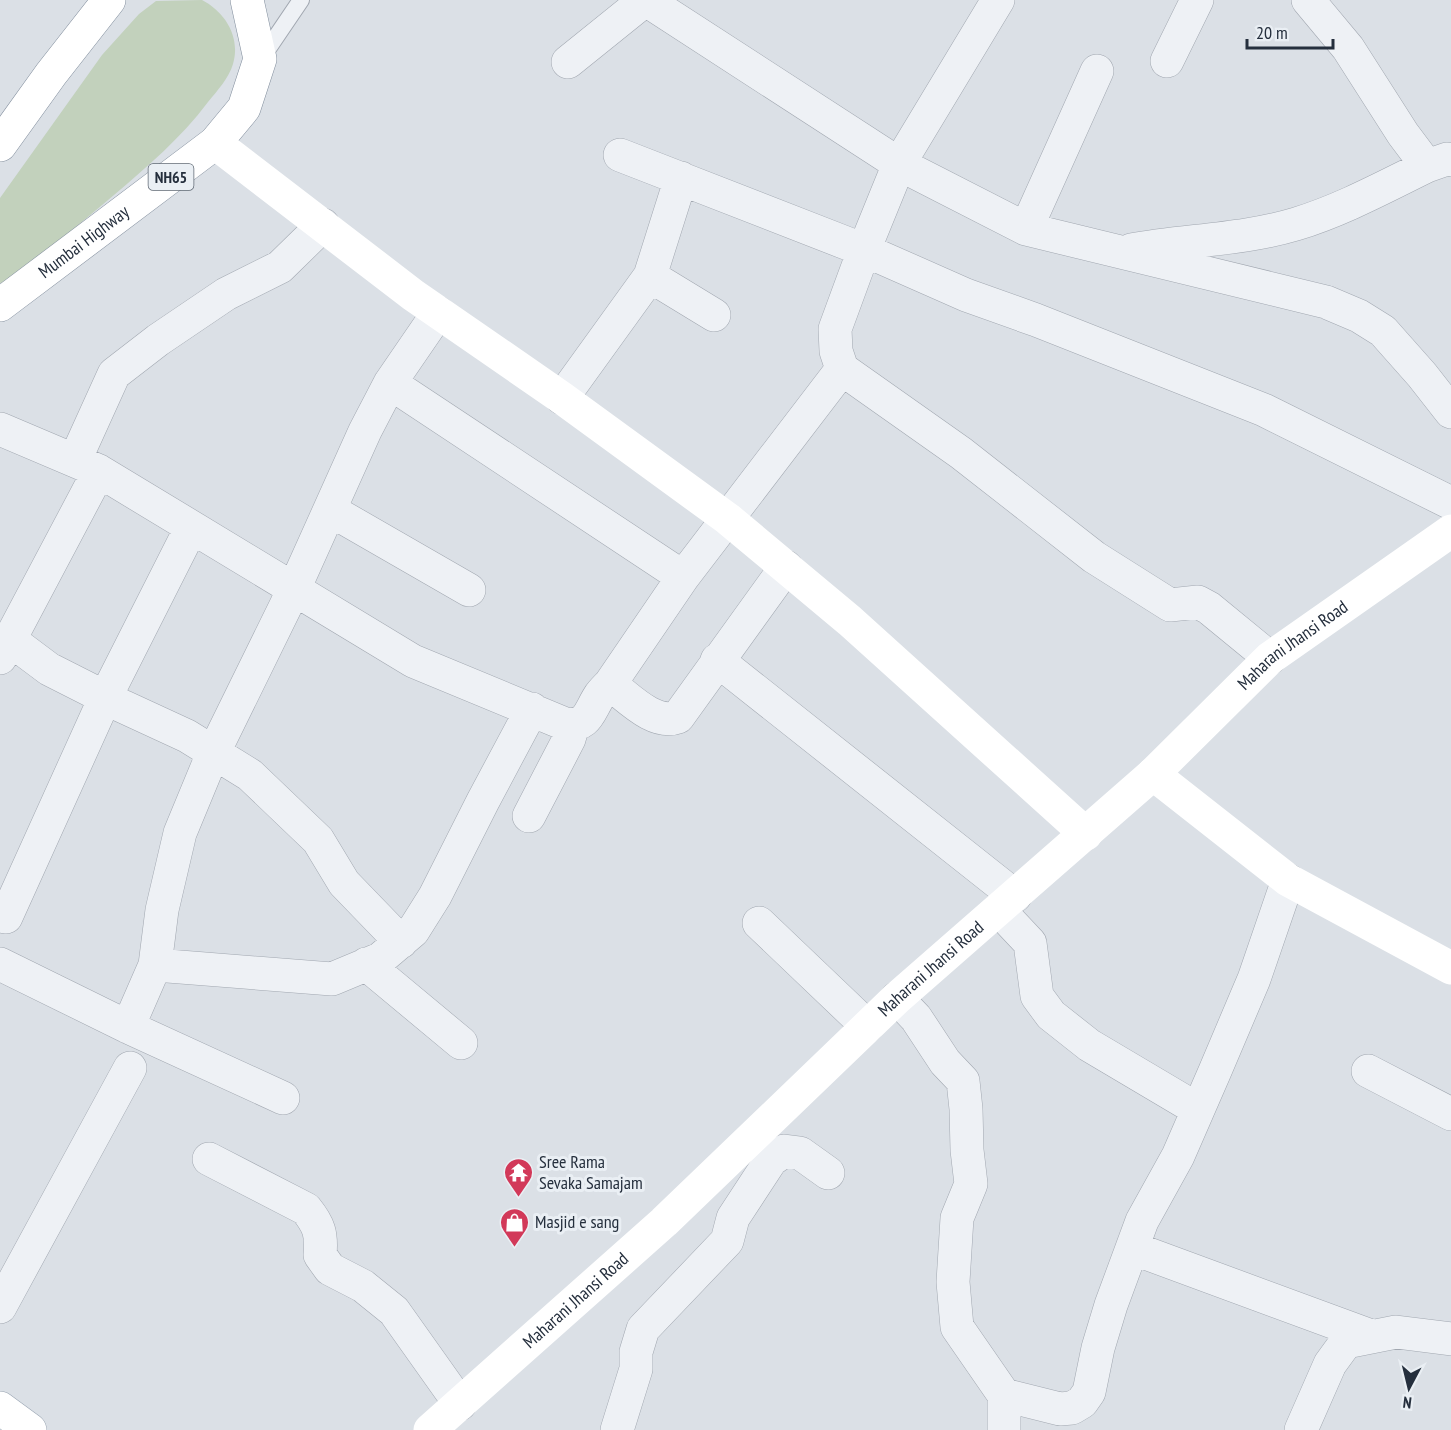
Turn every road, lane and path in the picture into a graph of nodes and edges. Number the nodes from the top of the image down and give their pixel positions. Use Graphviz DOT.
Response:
graph roads {
  1 [pos="109,0"];
  2 [pos="247,0"];
  3 [pos="301,0"];
  4 [pos="646,0"];
  5 [pos="998,0"];
  6 [pos="1197,0"];
  7 [pos="1308,0"];
  8 [pos="260,59"];
  9 [pos="1167,61"];
  10 [pos="568,62"];
  11 [pos="1097,71"];
  12 [pos="215,143"];
  13 [pos="0,145"];
  14 [pos="620,155"];
  15 [pos="1439,163"];
  16 [pos="899,164"];
  17 [pos="681,178"];
  18 [pos="323,225"];
  19 [pos="1026,229"];
  20 [pos="864,250"];
  21 [pos="1120,252"];
  22 [pos="650,276"];
  23 [pos="0,305"];
  24 [pos="438,313"];
  25 [pos="714,315"];
  26 [pos="842,369"];
  27 [pos="390,383"];
  28 [pos="562,398"];
  29 [pos="1451,412"];
  30 [pos="0,429"];
  31 [pos="87,466"];
  32 [pos="1451,503"];
  33 [pos="330,510"];
  34 [pos="728,519"];
  35 [pos="191,528"];
  36 [pos="1451,531"];
  37 [pos="786,567"];
  38 [pos="683,577"];
  39 [pos="294,589"];
  40 [pos="469,590"];
  41 [pos="5,649"];
  42 [pos="1270,658"];
  43 [pos="717,660"];
  44 [pos="610,684"];
  45 [pos="105,698"];
  46 [pos="532,709"];
  47 [pos="573,725"];
  48 [pos="214,752"];
  49 [pos="1154,774"];
  50 [pos="529,816"];
  51 [pos="1086,834"];
  52 [pos="1288,880"];
  53 [pos="1007,903"];
  54 [pos="0,916"];
  55 [pos="759,923"];
  56 [pos="401,942"];
  57 [pos="0,964"];
  58 [pos="366,964"];
  59 [pos="155,965"];
  60 [pos="1451,968"];
  61 [pos="897,998"];
  62 [pos="867,1026"];
  63 [pos="128,1027"];
  64 [pos="461,1043"];
  65 [pos="130,1068"];
  66 [pos="1368,1071"];
  67 [pos="283,1098"];
  68 [pos="1197,1109"];
  69 [pos="1451,1114"];
  70 [pos="209,1159"];
  71 [pos="828,1173"];
  72 [pos="1132,1248"];
  73 [pos="0,1307"];
  74 [pos="1371,1336"];
  75 [pos="1451,1339"];
  76 [pos="1004,1395"];
  77 [pos="0,1408"];
  78 [pos="442,1422"];
  79 [pos="30,1430"];
  80 [pos="617,1430"];
  81 [pos="1005,1430"];
  82 [pos="1301,1430"];
  1 -- 13 [label="main road"];
  2 -- 8 [label="main road"];
  3 -- 8 [label="lane"];
  4 -- 10 [label="street"];
  4 -- 16 [label="street"];
  5 -- 16 [label="street"];
  6 -- 9 [label="street"];
  7 -- 15 [label="street"];
  8 -- 12 [label="main road, Mumbai Highway / NH65"];
  11 -- 19 [label="street"];
  12 -- 18 [label="main road"];
  12 -- 23 [label="main road, Mumbai Highway / NH65"];
  14 -- 17 [label="street"];
  15 -- 21 [label="street"];
  16 -- 19 [label="street"];
  16 -- 20 [label="street"];
  17 -- 20 [label="street"];
  17 -- 22 [label="street"];
  18 -- 24 [label="main road"];
  18 -- 31 [label="street"];
  19 -- 21 [label="street"];
  20 -- 26 [label="street"];
  20 -- 32 [label="street"];
  21 -- 29 [label="street"];
  22 -- 25 [label="street"];
  22 -- 28 [label="street"];
  24 -- 27 [label="street"];
  24 -- 28 [label="main road"];
  26 -- 34 [label="street"];
  26 -- 42 [label="street"];
  27 -- 33 [label="street"];
  27 -- 38 [label="street"];
  28 -- 34 [label="main road"];
  30 -- 31 [label="street"];
  31 -- 35 [label="street"];
  31 -- 41 [label="street"];
  33 -- 39 [label="street"];
  33 -- 40 [label="street"];
  34 -- 37 [label="main road"];
  34 -- 38 [label="street"];
  35 -- 39 [label="street"];
  35 -- 45 [label="street"];
  36 -- 42 [label="main road, Maharani Jhansi Road"];
  37 -- 43 [label="street"];
  37 -- 51 [label="main road"];
  38 -- 44 [label="street"];
  39 -- 46 [label="street"];
  39 -- 48 [label="street"];
  41 -- 45 [label="street"];
  42 -- 49 [label="main road, Maharani Jhansi Road"];
  43 -- 44 [label="street"];
  43 -- 53 [label="street"];
  44 -- 47 [label="street"];
  45 -- 48 [label="street"];
  45 -- 54 [label="street"];
  46 -- 47 [label="street"];
  46 -- 56 [label="street"];
  47 -- 50 [label="street"];
  48 -- 56 [label="street"];
  48 -- 59 [label="street"];
  49 -- 51 [label="main road, Maharani Jhansi Road"];
  49 -- 52 [label="main road"];
  51 -- 53 [label="main road, Maharani Jhansi Road"];
  52 -- 60 [label="main road"];
  52 -- 68 [label="street"];
  53 -- 61 [label="main road, Maharani Jhansi Road"];
  53 -- 68 [label="street"];
  55 -- 62 [label="street"];
  56 -- 58 [label="street"];
  57 -- 63 [label="street"];
  58 -- 59 [label="street"];
  58 -- 64 [label="street"];
  59 -- 63 [label="street"];
  61 -- 62 [label="main road, Maharani Jhansi Road"];
  61 -- 76 [label="street"];
  62 -- 78 [label="main road, Maharani Jhansi Road"];
  63 -- 67 [label="street"];
  65 -- 73 [label="street"];
  66 -- 69 [label="street"];
  68 -- 72 [label="street"];
  70 -- 78 [label="street"];
  71 -- 80 [label="street"];
  72 -- 74 [label="street"];
  72 -- 76 [label="street"];
  74 -- 75 [label="street"];
  74 -- 82 [label="street"];
  76 -- 81 [label="street"];
  77 -- 79 [label="main road"];
}
